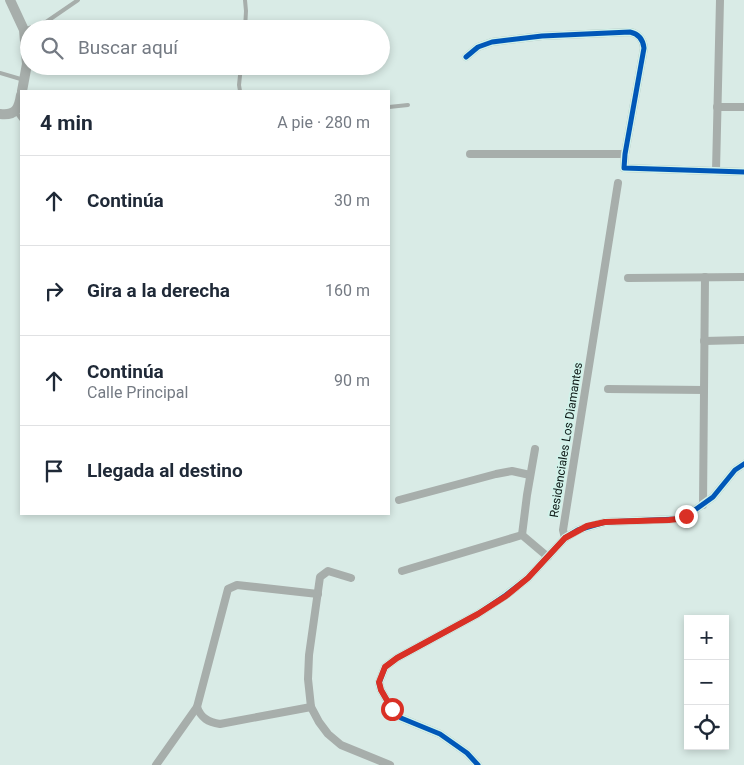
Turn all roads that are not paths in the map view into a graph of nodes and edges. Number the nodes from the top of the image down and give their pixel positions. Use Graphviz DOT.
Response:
graph roads {
  1 [pos="10,0"];
  2 [pos="78,0"];
  3 [pos="244,0"];
  4 [pos="720,0"];
  5 [pos="49,20"];
  6 [pos="246,20"];
  7 [pos="20,21"];
  8 [pos="466,57"];
  9 [pos="0,73"];
  10 [pos="25,75"];
  11 [pos="240,75"];
  12 [pos="24,80"];
  13 [pos="22,90"];
  14 [pos="240,90"];
  15 [pos="20,102"];
  16 [pos="408,105"];
  17 [pos="390,107"];
  18 [pos="717,107"];
  19 [pos="744,107"];
  20 [pos="0,114"];
  21 [pos="18,115"];
  22 [pos="470,154"];
  23 [pos="625,154"];
  24 [pos="716,171"];
  25 [pos="744,172"];
  26 [pos="618,183"];
  27 [pos="705,277"];
  28 [pos="744,277"];
  29 [pos="628,278"];
  30 [pos="744,340"];
  31 [pos="704,341"];
  32 [pos="608,388"];
  33 [pos="704,390"];
  34 [pos="536,449"];
  35 [pos="744,464"];
  36 [pos="530,475"];
  37 [pos="399,500"];
  38 [pos="702,505"];
  39 [pos="522,535"];
  40 [pos="565,538"];
  41 [pos="548,557"];
  42 [pos="402,571"];
  43 [pos="351,578"];
  44 [pos="318,594"];
  45 [pos="197,707"];
  46 [pos="311,707"];
  47 [pos="380,763"];
  48 [pos="156,765"];
  49 [pos="390,765"];
  50 [pos="478,765"];
  1 -- 7 [label="street"];
  2 -- 5 [label="lane"];
  3 -- 6 [label="lane"];
  4 -- 18 [label="street"];
  8 -- 23 [label="street"];
  9 -- 12 [label="lane"];
  10 -- 12 [label="street"];
  11 -- 14 [label="lane"];
  12 -- 13 [label="street"];
  15 -- 21 [label="street"];
  16 -- 17 [label="lane"];
  18 -- 19 [label="street"];
  18 -- 24 [label="street"];
  20 -- 21 [label="street"];
  22 -- 23 [label="street"];
  23 -- 24 [label="street"];
  24 -- 25 [label="street"];
  26 -- 40 [label="street, Residenciales Los Diamantes"];
  27 -- 28 [label="street"];
  27 -- 29 [label="street"];
  27 -- 31 [label="street"];
  30 -- 31 [label="street"];
  31 -- 33 [label="street"];
  32 -- 33 [label="street"];
  33 -- 38 [label="street"];
  34 -- 36 [label="street"];
  35 -- 38 [label="street"];
  36 -- 37 [label="street"];
  36 -- 39 [label="street"];
  38 -- 40 [label="street"];
  39 -- 41 [label="street"];
  39 -- 42 [label="street"];
  40 -- 41 [label="street"];
  41 -- 50 [label="street"];
  43 -- 44 [label="street"];
  44 -- 45 [label="street"];
  44 -- 46 [label="street"];
  45 -- 46 [label="street"];
  45 -- 48 [label="street"];
  46 -- 47 [label="street"];
  47 -- 49 [label="street"];
}
